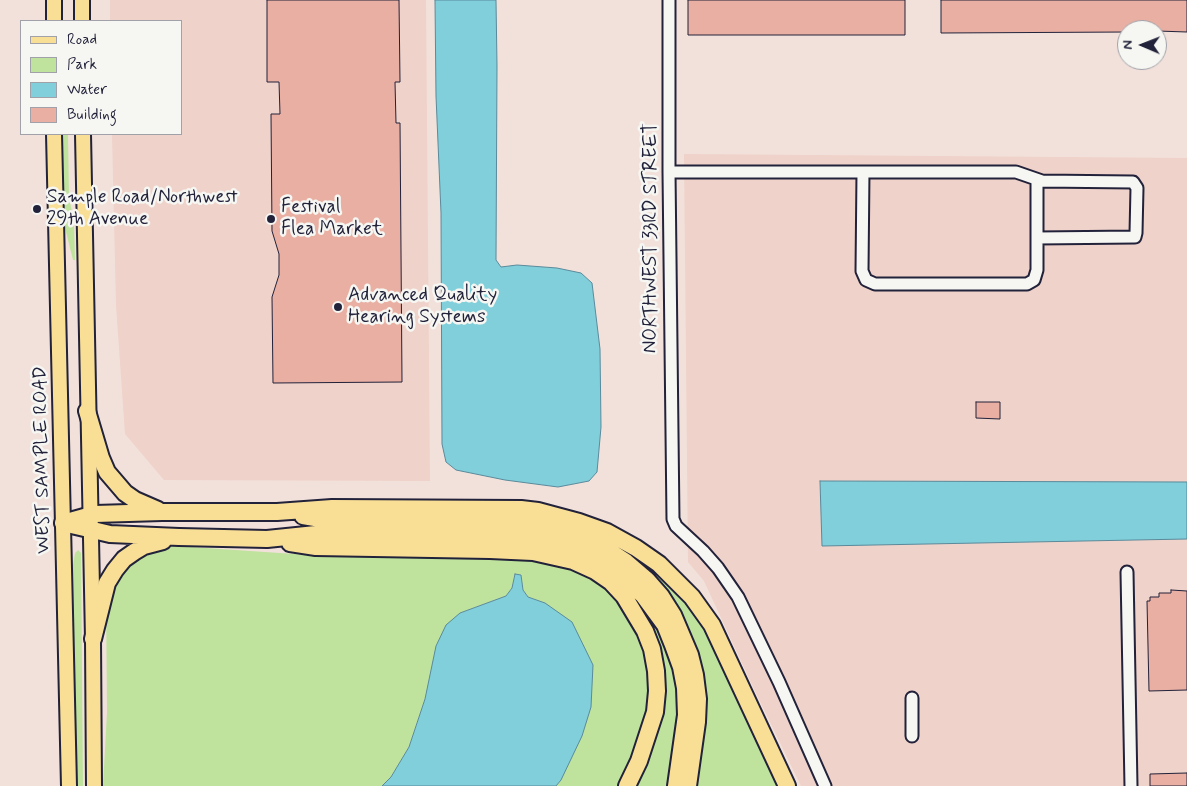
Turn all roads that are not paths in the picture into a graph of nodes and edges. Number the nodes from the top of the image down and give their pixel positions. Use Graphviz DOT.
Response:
graph roads {
  1 [pos="54,0"];
  2 [pos="82,0"];
  3 [pos="669,0"];
  4 [pos="54,20"];
  5 [pos="82,20"];
  6 [pos="54,135"];
  7 [pos="83,135"];
  8 [pos="669,172"];
  9 [pos="863,172"];
  10 [pos="1037,180"];
  11 [pos="1037,241"];
  12 [pos="88,412"];
  13 [pos="162,512"];
  14 [pos="276,512"];
  15 [pos="63,523"];
  16 [pos="90,523"];
  17 [pos="179,537"];
  18 [pos="267,539"];
  19 [pos="1127,572"];
  20 [pos="92,639"];
  21 [pos="912,698"];
  22 [pos="912,736"];
  23 [pos="69,786"];
  24 [pos="94,786"];
  25 [pos="627,786"];
  26 [pos="676,786"];
  27 [pos="688,786"];
  28 [pos="787,786"];
  29 [pos="825,786"];
  30 [pos="1130,786"];
  1 -- 4 [label="main road"];
  2 -- 5 [label="main road"];
  3 -- 8 [label="street, NORTHWEST 33RD STREET"];
  6 -- 15 [label="main road, WEST SAMPLE ROAD"];
  7 -- 12 [label="main road"];
  8 -- 9 [label="street"];
  8 -- 29 [label="street, NORTHWEST 33RD STREET"];
  9 -- 10 [label="street"];
  9 -- 11 [label="street"];
  10 -- 11 [label="street"];
  10 -- 11 [label="street"];
  12 -- 13 [label="highway"];
  12 -- 16 [label="main road"];
  13 -- 14 [label="highway"];
  13 -- 16 [label="highway"];
  14 -- 27 [label="highway"];
  14 -- 28 [label="highway"];
  15 -- 16 [label="highway"];
  15 -- 23 [label="main road, WEST SAMPLE ROAD"];
  16 -- 17 [label="highway"];
  16 -- 20 [label="main road"];
  17 -- 18 [label="highway"];
  17 -- 20 [label="highway"];
  18 -- 25 [label="highway"];
  18 -- 26 [label="highway"];
  19 -- 30 [label="street"];
  20 -- 24 [label="main road"];
  21 -- 22 [label="street"];
}
